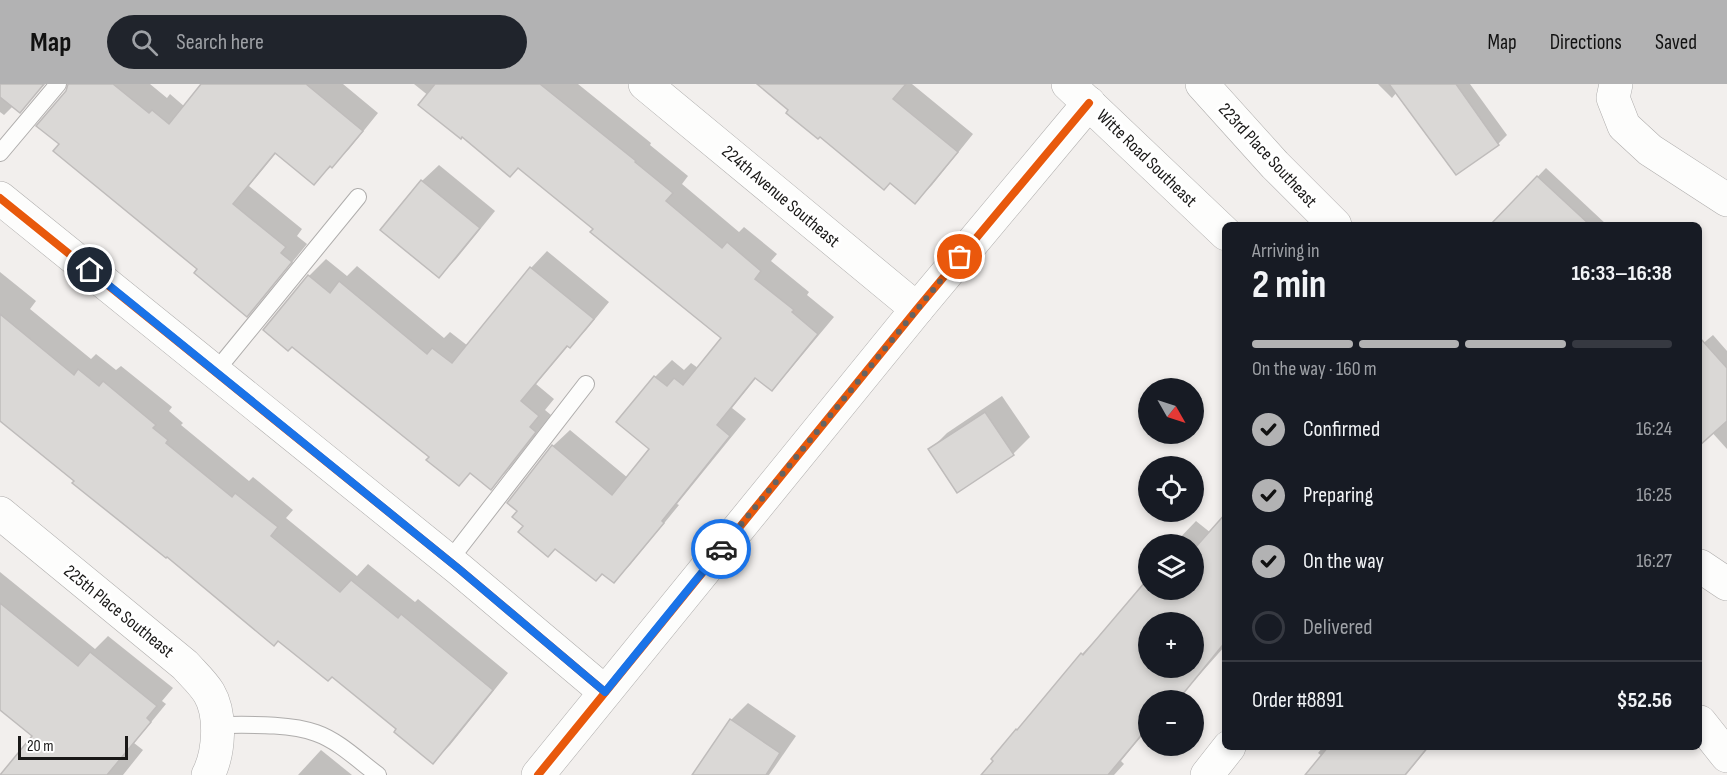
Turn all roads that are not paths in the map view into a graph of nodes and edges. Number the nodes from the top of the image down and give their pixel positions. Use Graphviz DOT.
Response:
graph roads {
  1 [pos="58,84"];
  2 [pos="645,84"];
  3 [pos="1202,84"];
  4 [pos="1616,84"];
  5 [pos="1079,93"];
  6 [pos="0,153"];
  7 [pos="358,197"];
  8 [pos="0,198"];
  9 [pos="1727,200"];
  10 [pos="1332,222"];
  11 [pos="1222,230"];
  12 [pos="917,309"];
  13 [pos="215,372"];
  14 [pos="586,384"];
  15 [pos="0,513"];
  16 [pos="449,561"];
  17 [pos="1702,567"];
  18 [pos="1727,584"];
  19 [pos="605,692"];
  20 [pos="218,725"];
  21 [pos="1227,750"];
  22 [pos="208,775"];
  23 [pos="378,775"];
  24 [pos="538,775"];
  25 [pos="1207,775"];
  1 -- 6 [label="lane"];
  2 -- 12 [label="street, 224th Avenue Southeast"];
  3 -- 10 [label="street, 223rd Place Southeast"];
  4 -- 9 [label="street"];
  5 -- 11 [label="street, Witte Road Southeast"];
  5 -- 12 [label="street"];
  7 -- 13 [label="lane"];
  8 -- 13 [label="street"];
  12 -- 19 [label="street"];
  13 -- 16 [label="street"];
  14 -- 16 [label="lane"];
  15 -- 20 [label="street, 225th Place Southeast"];
  16 -- 19 [label="street"];
  17 -- 18 [label="street"];
  19 -- 24 [label="street"];
  20 -- 22 [label="street"];
  20 -- 23 [label="lane"];
  21 -- 25 [label="street"];
}
